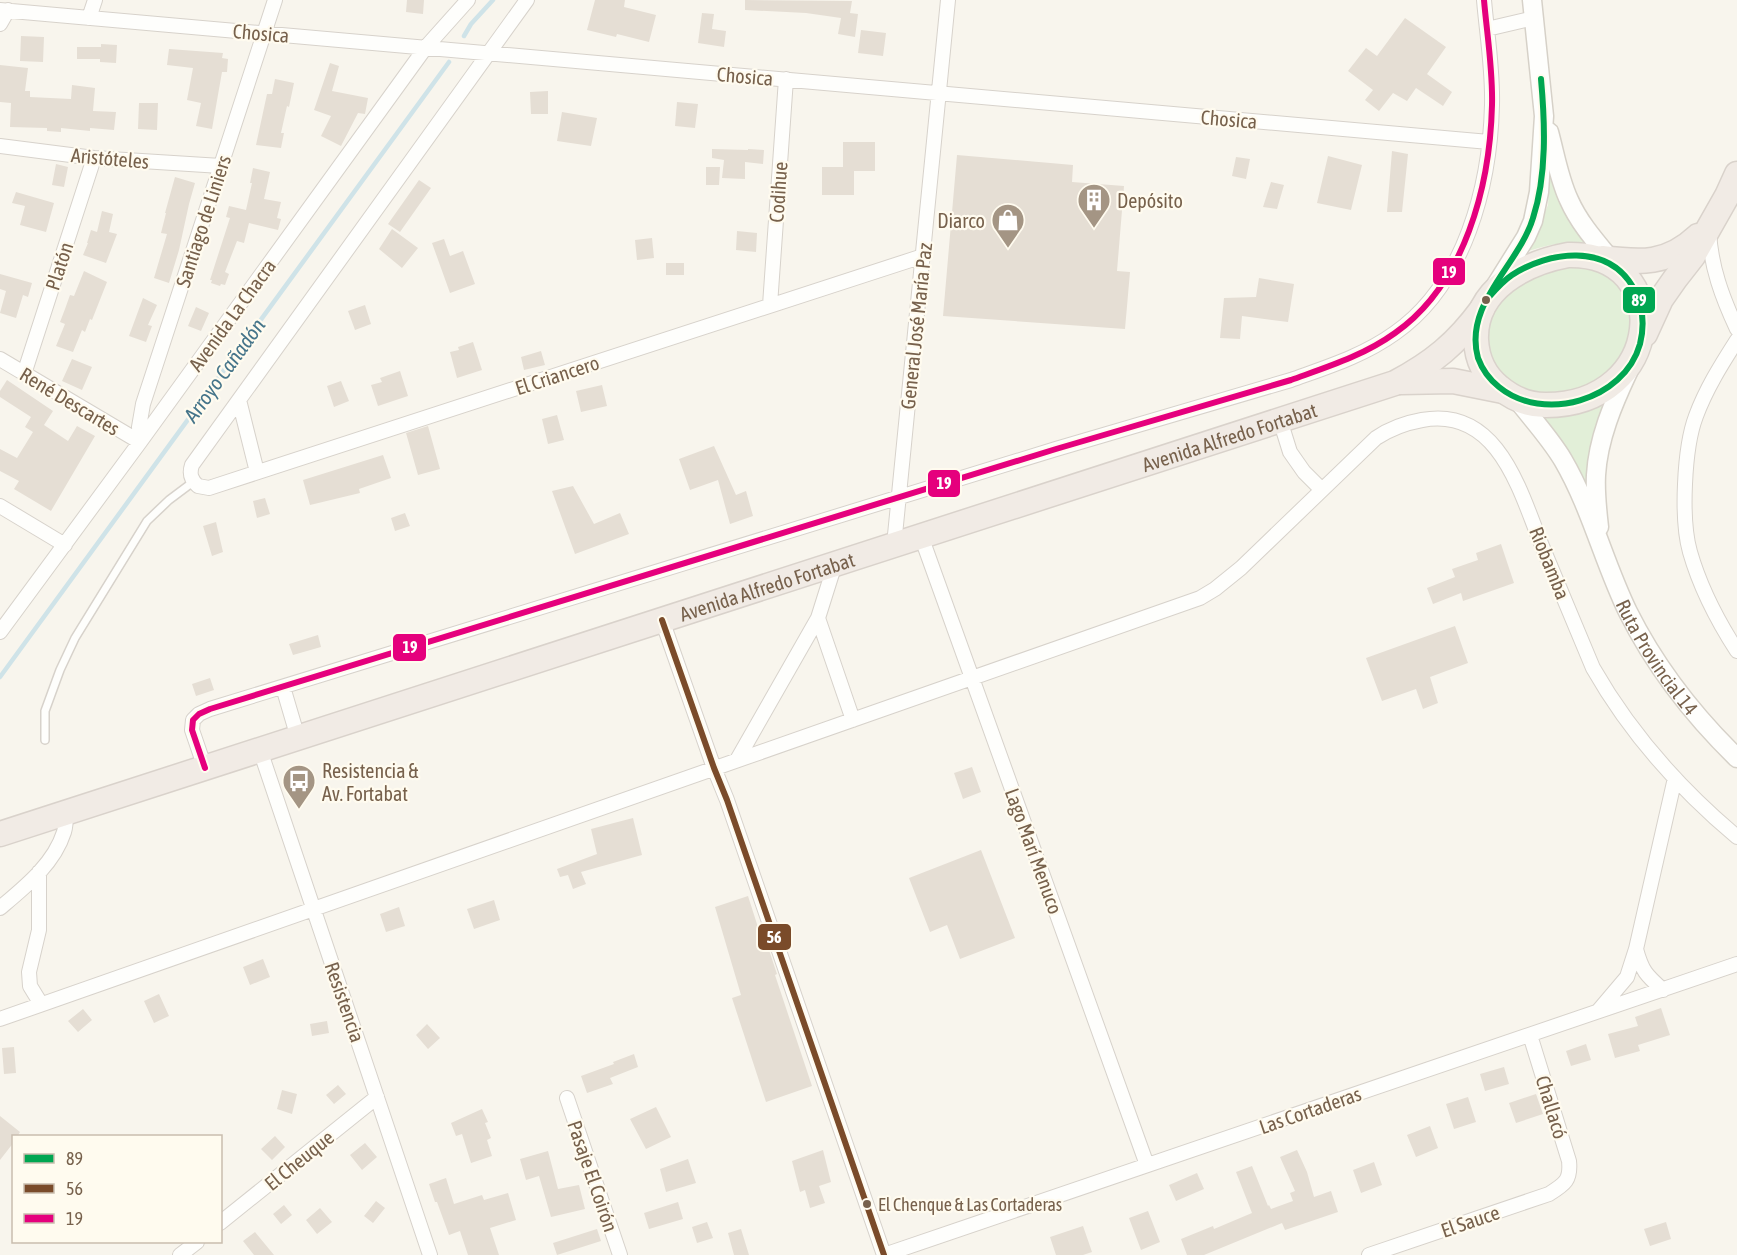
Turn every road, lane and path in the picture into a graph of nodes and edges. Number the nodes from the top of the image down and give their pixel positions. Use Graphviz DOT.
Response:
graph roads {
  1 [pos="95,0"];
  2 [pos="275,0"];
  3 [pos="468,0"];
  4 [pos="527,0"];
  5 [pos="948,0"];
  6 [pos="1484,0"];
  7 [pos="1532,0"];
  8 [pos="4,10"];
  9 [pos="89,18"];
  10 [pos="1534,18"];
  11 [pos="0,24"];
  12 [pos="1486,29"];
  13 [pos="264,33"];
  14 [pos="426,47"];
  15 [pos="489,53"];
  16 [pos="786,79"];
  17 [pos="939,93"];
  18 [pos="1544,116"];
  19 [pos="1489,142"];
  20 [pos="0,146"];
  21 [pos="94,158"];
  22 [pos="221,166"];
  23 [pos="1737,174"];
  24 [pos="1709,227"];
  25 [pos="922,256"];
  26 [pos="1609,263"];
  27 [pos="1486,303"];
  28 [pos="770,305"];
  29 [pos="1737,329"];
  30 [pos="1737,340"];
  31 [pos="1637,352"];
  32 [pos="0,359"];
  33 [pos="24,374"];
  34 [pos="1395,383"];
  35 [pos="1510,395"];
  36 [pos="239,400"];
  37 [pos="1280,420"];
  38 [pos="140,442"];
  39 [pos="257,472"];
  40 [pos="194,482"];
  41 [pos="1321,489"];
  42 [pos="899,497"];
  43 [pos="0,506"];
  44 [pos="921,536"];
  45 [pos="1600,541"];
  46 [pos="65,545"];
  47 [pos="894,545"];
  48 [pos="835,564"];
  49 [pos="818,618"];
  50 [pos="662,620"];
  51 [pos="1730,628"];
  52 [pos="0,632"];
  53 [pos="1737,651"];
  54 [pos="972,678"];
  55 [pos="283,687"];
  56 [pos="853,720"];
  57 [pos="298,738"];
  58 [pos="45,740"];
  59 [pos="260,750"];
  60 [pos="1737,759"];
  61 [pos="737,760"];
  62 [pos="205,768"];
  63 [pos="714,768"];
  64 [pos="1675,778"];
  65 [pos="66,812"];
  66 [pos="0,834"];
  67 [pos="1737,837"];
  68 [pos="39,872"];
  69 [pos="0,908"];
  70 [pos="314,909"];
  71 [pos="1636,949"];
  72 [pos="1737,964"];
  73 [pos="1663,990"];
  74 [pos="41,1004"];
  75 [pos="1598,1012"];
  76 [pos="0,1019"];
  77 [pos="1530,1035"];
  78 [pos="377,1098"];
  79 [pos="567,1098"];
  80 [pos="1147,1165"];
  81 [pos="1567,1180"];
  82 [pos="222,1221"];
  83 [pos="196,1243"];
  84 [pos="180,1255"];
  85 [pos="430,1255"];
  86 [pos="620,1255"];
  87 [pos="884,1255"];
  88 [pos="1369,1255"];
  1 -- 9 [label="street"];
  2 -- 13 [label="street, Santiago de Liniers"];
  3 -- 14 [label="street, Avenida La Chacra"];
  4 -- 15 [label="street"];
  5 -- 17 [label="street, General José María Paz"];
  6 -- 12 [label="street"];
  7 -- 10 [label="main road, Ruta Provincial 14"];
  8 -- 9 [label="street, Chosica"];
  8 -- 11 [label="street"];
  9 -- 13 [label="street, Chosica"];
  10 -- 12 [label="street"];
  10 -- 18 [label="main road, Ruta Provincial 14"];
  12 -- 19 [label="street"];
  13 -- 14 [label="street, Chosica"];
  13 -- 22 [label="street, Santiago de Liniers"];
  14 -- 15 [label="street, Chosica"];
  14 -- 38 [label="street, Avenida La Chacra"];
  15 -- 16 [label="street, Chosica"];
  15 -- 36 [label="street"];
  16 -- 17 [label="street, Chosica"];
  16 -- 28 [label="street, Codihue"];
  17 -- 19 [label="street, Chosica"];
  17 -- 25 [label="street, General José María Paz"];
  18 -- 26 [label="main road, Ruta Provincial 14"];
  18 -- 27 [label="main road, Ruta Provincial 14"];
  19 -- 42 [label="street"];
  20 -- 21 [label="street, Aristóteles"];
  21 -- 22 [label="street, Aristóteles"];
  21 -- 33 [label="street, Platón"];
  22 -- 38 [label="street, Santiago de Liniers"];
  23 -- 24 [label="highway"];
  24 -- 26 [label="highway"];
  24 -- 29 [label="street"];
  24 -- 31 [label="highway"];
  25 -- 28 [label="street, El Criancero"];
  25 -- 42 [label="street, General José María Paz"];
  26 -- 27 [label="highway"];
  26 -- 31 [label="highway, Ruta Provincial 14"];
  27 -- 34 [label="highway, Avenida Alfredo Fortabat"];
  27 -- 35 [label="highway, Ruta Provincial 14"];
  28 -- 39 [label="street, El Criancero"];
  30 -- 51 [label="street"];
  31 -- 35 [label="highway"];
  31 -- 45 [label="main road, Ruta Provincial 14"];
  32 -- 33 [label="street, René Descartes"];
  33 -- 38 [label="street, René Descartes"];
  34 -- 35 [label="highway, Avenida Alfredo Fortabat"];
  34 -- 37 [label="highway, Avenida Alfredo Fortabat"];
  35 -- 45 [label="main road, Ruta Provincial 14"];
  36 -- 39 [label="street"];
  36 -- 40 [label="street"];
  37 -- 41 [label="street"];
  37 -- 44 [label="highway, Avenida Alfredo Fortabat"];
  38 -- 46 [label="street, Avenida La Chacra"];
  39 -- 40 [label="street, El Criancero"];
  40 -- 58 [label="lane"];
  41 -- 54 [label="street, Riobamba"];
  41 -- 64 [label="street, Riobamba"];
  42 -- 47 [label="street, General José María Paz"];
  42 -- 55 [label="street"];
  43 -- 46 [label="street"];
  44 -- 47 [label="highway, Avenida Alfredo Fortabat"];
  44 -- 54 [label="street, Lago Marí Menuco"];
  45 -- 60 [label="main road, Ruta Provincial 14"];
  46 -- 52 [label="street, Avenida La Chacra"];
  47 -- 48 [label="highway, Avenida Alfredo Fortabat"];
  48 -- 49 [label="street"];
  48 -- 50 [label="highway, Avenida Alfredo Fortabat"];
  49 -- 56 [label="street"];
  49 -- 61 [label="street"];
  50 -- 57 [label="highway, Avenida Alfredo Fortabat"];
  50 -- 63 [label="street"];
  51 -- 53 [label="street"];
  54 -- 56 [label="street, Riobamba"];
  54 -- 80 [label="street, Lago Marí Menuco"];
  55 -- 57 [label="street"];
  55 -- 62 [label="street"];
  56 -- 61 [label="street, Riobamba"];
  57 -- 59 [label="highway, Avenida Alfredo Fortabat"];
  59 -- 62 [label="highway, Avenida Alfredo Fortabat"];
  59 -- 70 [label="street, Resistencia"];
  61 -- 63 [label="street, Riobamba"];
  62 -- 65 [label="highway, Avenida Alfredo Fortabat"];
  63 -- 70 [label="street, Riobamba"];
  63 -- 87 [label="street"];
  64 -- 67 [label="street, Riobamba"];
  64 -- 71 [label="street"];
  65 -- 66 [label="highway, Avenida Alfredo Fortabat"];
  65 -- 68 [label="street"];
  68 -- 69 [label="street"];
  68 -- 74 [label="street"];
  70 -- 74 [label="street, Riobamba"];
  70 -- 78 [label="street, Resistencia"];
  71 -- 73 [label="street"];
  71 -- 75 [label="street"];
  72 -- 73 [label="street, Las Cortaderas"];
  73 -- 75 [label="street, Las Cortaderas"];
  74 -- 76 [label="street, Riobamba"];
  75 -- 77 [label="street, Las Cortaderas"];
  77 -- 80 [label="street, Las Cortaderas"];
  77 -- 81 [label="street, Challacó"];
  78 -- 82 [label="street, El Cheuque"];
  78 -- 85 [label="street, Resistencia"];
  79 -- 86 [label="street, Pasaje El Coirón"];
  80 -- 87 [label="street, Las Cortaderas"];
  81 -- 88 [label="street, El Sauce"];
  83 -- 84 [label="street"];
}
